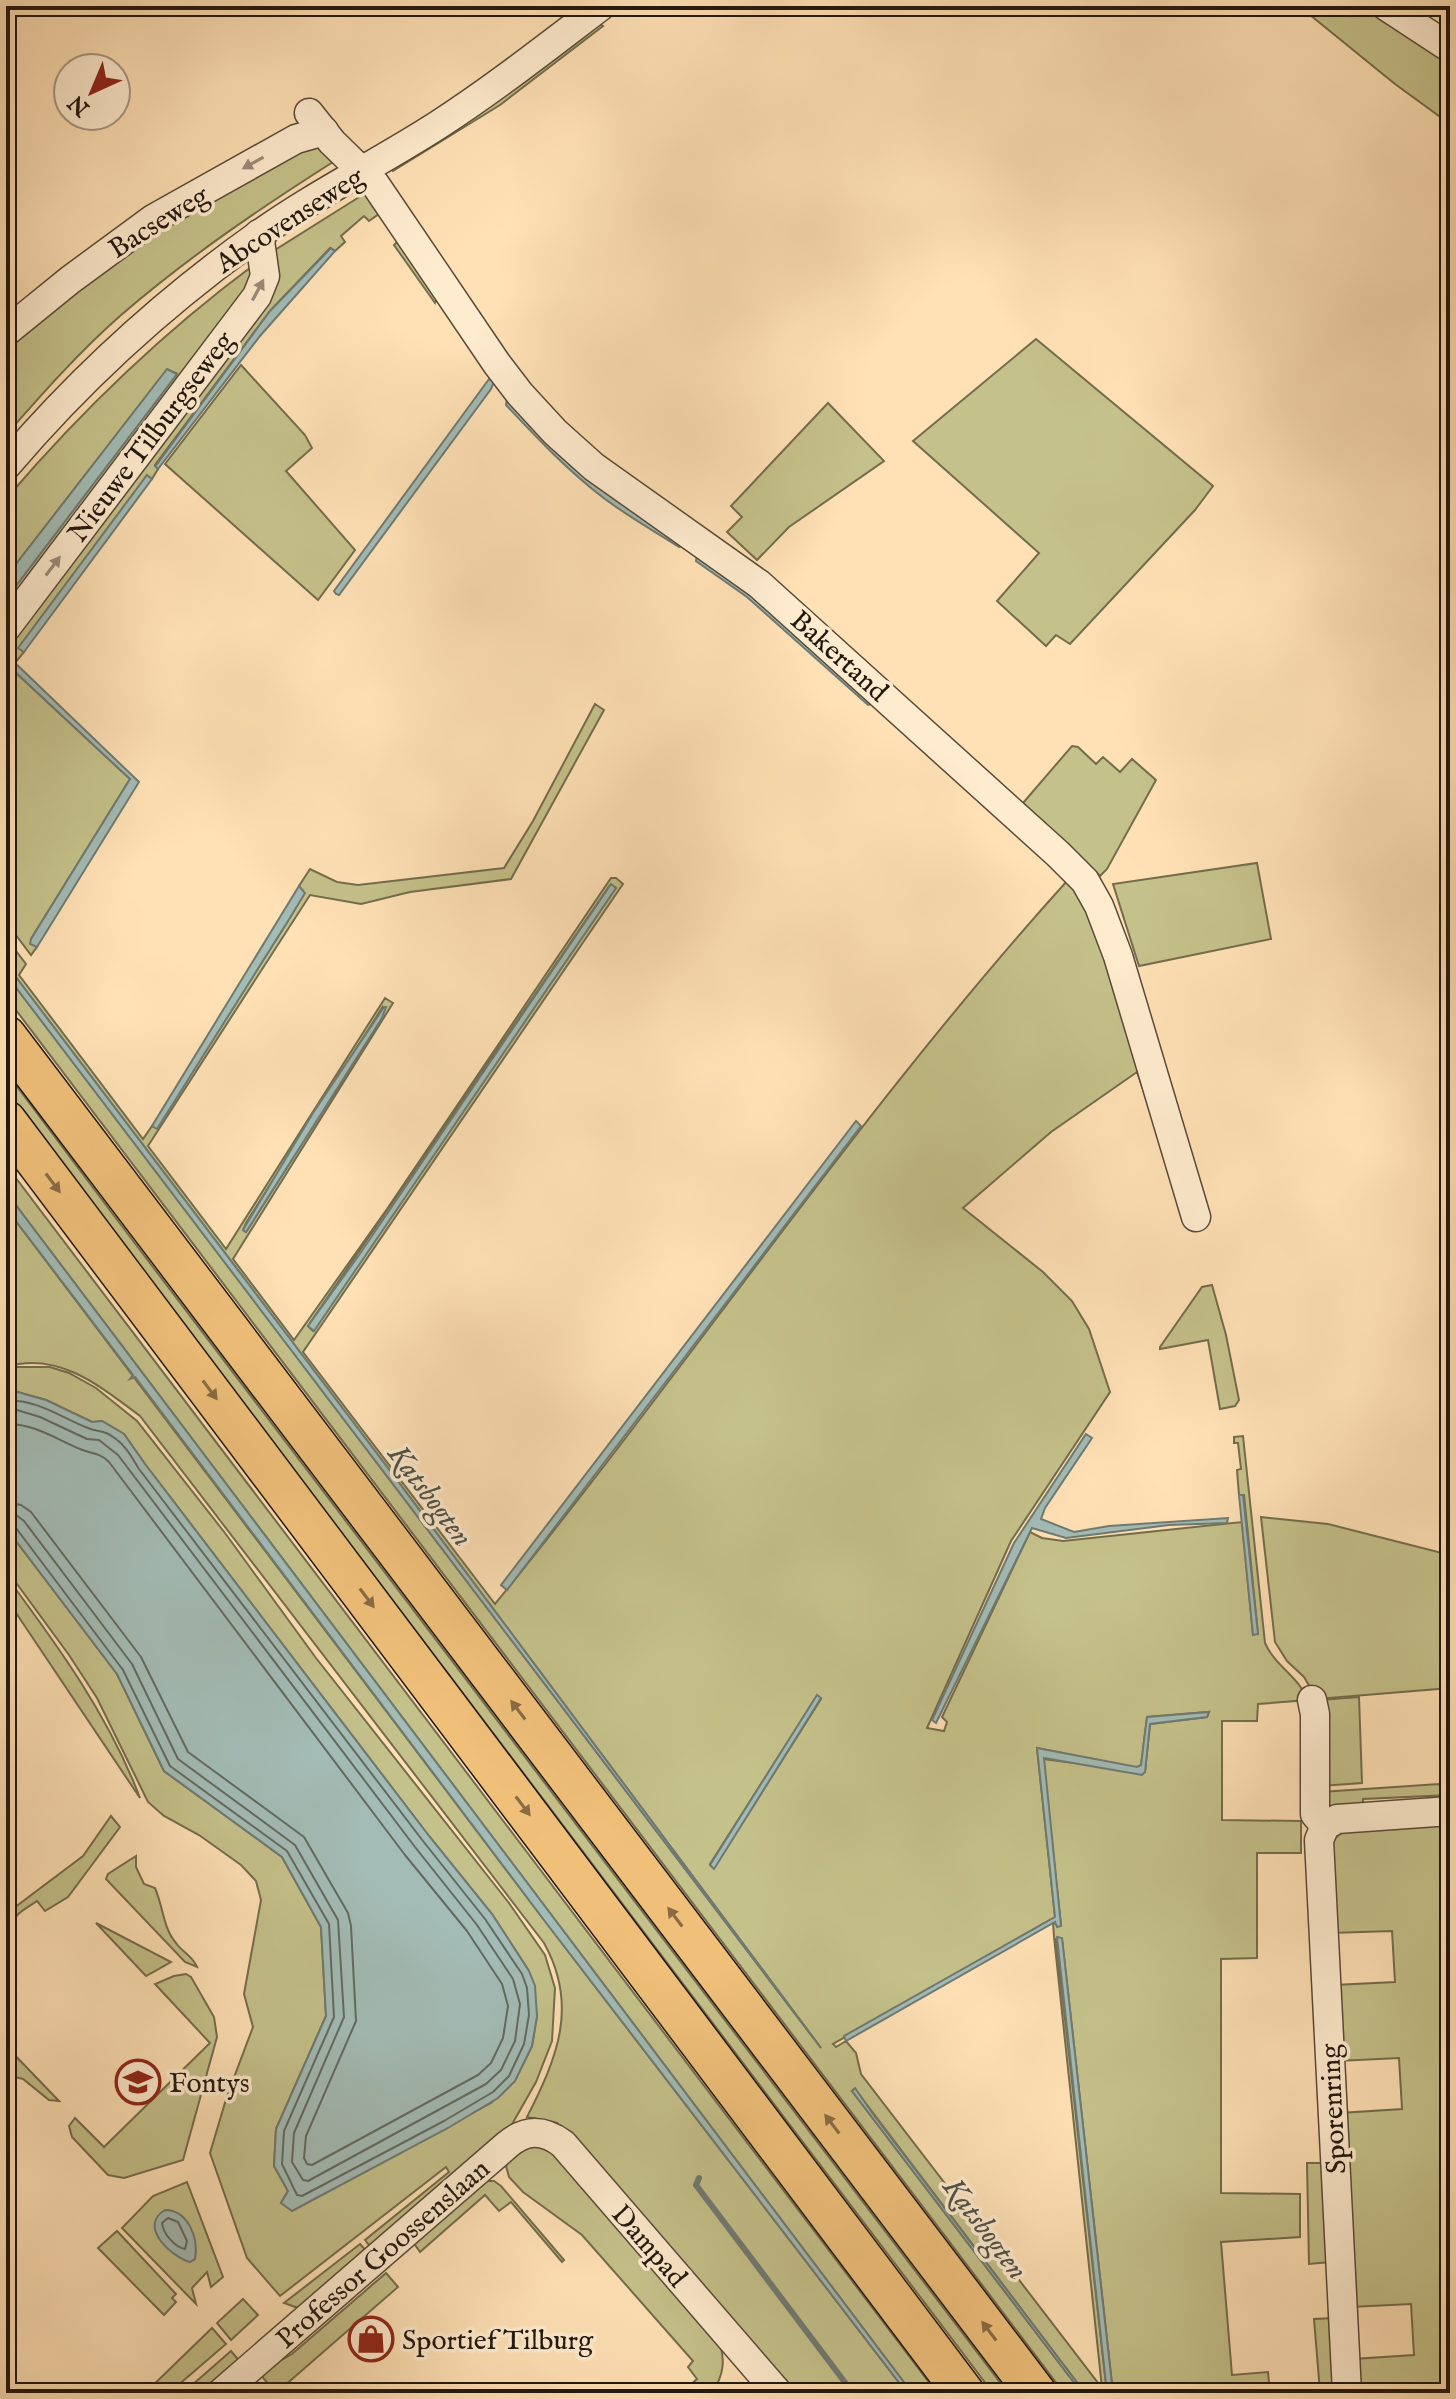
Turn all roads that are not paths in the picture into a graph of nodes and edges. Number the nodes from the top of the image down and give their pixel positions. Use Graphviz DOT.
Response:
graph roads {
  1 [pos="601,6"];
  2 [pos="1386,6"];
  3 [pos="1450,48"];
  4 [pos="361,171"];
  5 [pos="259,234"];
  6 [pos="6,332"];
  7 [pos="6,466"];
  8 [pos="6,628"];
  9 [pos="6,1036"];
  10 [pos="6,1121"];
  11 [pos="1196,1217"];
  12 [pos="1312,1700"];
  13 [pos="1450,1811"];
  14 [pos="1325,1826"];
  15 [pos="507,2145"];
  16 [pos="221,2393"];
  17 [pos="778,2393"];
  18 [pos="964,2393"];
  19 [pos="1036,2393"];
  20 [pos="1347,2393"];
  1 -- 4 [label="street, Abcovenseweg"];
  2 -- 3 [label="street"];
  4 -- 5 [label="street, Abcovenseweg"];
  4 -- 6 [label="street, Bacseweg, one-way"];
  4 -- 11 [label="street, Bakertand"];
  5 -- 7 [label="street, Abcovenseweg"];
  8 -- 5 [label="street, Nieuwe Tilburgseweg, one-way"];
  19 -- 9 [label="highway, one-way"];
  10 -- 18 [label="highway, one-way"];
  12 -- 14 [label="street, Sporenring"];
  13 -- 14 [label="street"];
  14 -- 20 [label="street, Sporenring"];
  15 -- 16 [label="street, Professor Goossenslaan"];
  15 -- 17 [label="street, Dampad"];
}
